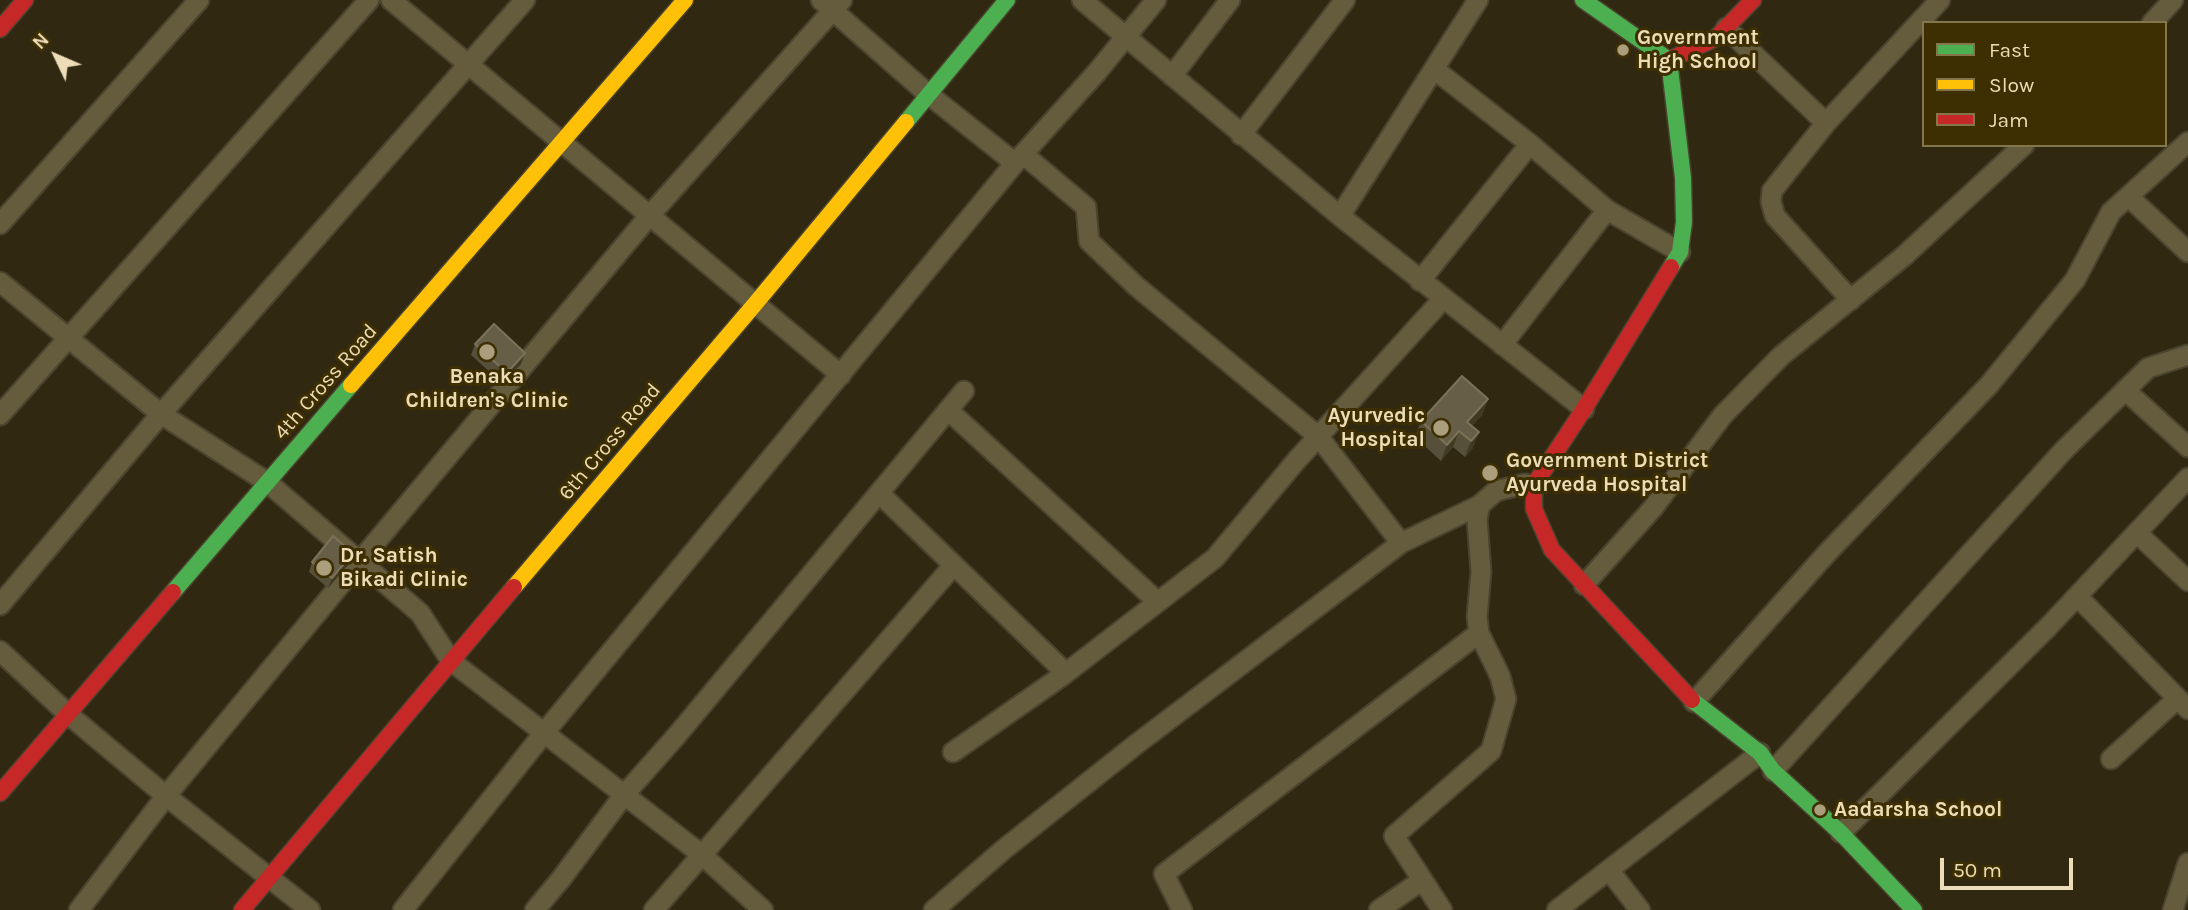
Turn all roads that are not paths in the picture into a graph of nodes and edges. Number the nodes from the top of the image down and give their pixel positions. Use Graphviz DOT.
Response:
graph roads {
  1 [pos="25,0"];
  2 [pos="199,0"];
  3 [pos="369,0"];
  4 [pos="391,0"];
  5 [pos="525,0"];
  6 [pos="685,0"];
  7 [pos="1007,0"];
  8 [pos="1082,0"];
  9 [pos="1156,0"];
  10 [pos="1230,0"];
  11 [pos="1345,0"];
  12 [pos="1478,0"];
  13 [pos="1583,0"];
  14 [pos="1753,0"];
  15 [pos="1940,0"];
  16 [pos="2174,0"];
  17 [pos="832,4"];
  18 [pos="2154,21"];
  19 [pos="1726,28"];
  20 [pos="0,29"];
  21 [pos="1127,38"];
  22 [pos="1669,60"];
  23 [pos="470,64"];
  24 [pos="1434,69"];
  25 [pos="1172,76"];
  26 [pos="928,94"];
  27 [pos="1826,123"];
  28 [pos="1241,135"];
  29 [pos="562,142"];
  30 [pos="2188,142"];
  31 [pos="1530,144"];
  32 [pos="2022,147"];
  33 [pos="1019,158"];
  34 [pos="2129,197"];
  35 [pos="1607,210"];
  36 [pos="649,215"];
  37 [pos="1340,216"];
  38 [pos="0,224"];
  39 [pos="1680,252"];
  40 [pos="2188,252"];
  41 [pos="1420,281"];
  42 [pos="0,282"];
  43 [pos="1443,299"];
  44 [pos="1851,300"];
  45 [pos="755,304"];
  46 [pos="68,338"];
  47 [pos="1502,345"];
  48 [pos="2188,355"];
  49 [pos="841,375"];
  50 [pos="2125,390"];
  51 [pos="964,391"];
  52 [pos="1584,409"];
  53 [pos="948,410"];
  54 [pos="161,414"];
  55 [pos="0,415"];
  56 [pos="1318,436"];
  57 [pos="2188,447"];
  58 [pos="2188,478"];
  59 [pos="267,482"];
  60 [pos="1534,485"];
  61 [pos="879,493"];
  62 [pos="1479,505"];
  63 [pos="2137,533"];
  64 [pos="1401,543"];
  65 [pos="360,561"];
  66 [pos="954,565"];
  67 [pos="2188,581"];
  68 [pos="1584,585"];
  69 [pos="2077,596"];
  70 [pos="1158,602"];
  71 [pos="0,605"];
  72 [pos="1479,633"];
  73 [pos="0,651"];
  74 [pos="451,661"];
  75 [pos="1066,673"];
  76 [pos="1694,702"];
  77 [pos="2183,704"];
  78 [pos="69,715"];
  79 [pos="544,733"];
  80 [pos="953,752"];
  81 [pos="1760,753"];
  82 [pos="2110,759"];
  83 [pos="1773,771"];
  84 [pos="0,793"];
  85 [pos="624,794"];
  86 [pos="166,796"];
  87 [pos="1841,833"];
  88 [pos="701,854"];
  89 [pos="1609,870"];
  90 [pos="2187,872"];
  91 [pos="270,879"];
  92 [pos="1421,881"];
  93 [pos="79,910"];
  94 [pos="242,910"];
  95 [pos="310,910"];
  96 [pos="403,910"];
  97 [pos="535,910"];
  98 [pos="654,910"];
  99 [pos="763,910"];
  100 [pos="934,910"];
  101 [pos="1182,910"];
  102 [pos="1379,910"];
  103 [pos="1442,910"];
  104 [pos="1557,910"];
  105 [pos="1640,910"];
  106 [pos="1914,910"];
  107 [pos="2172,910"];
  1 -- 20 [label="street"];
  2 -- 38 [label="street"];
  3 -- 46 [label="street"];
  4 -- 23 [label="street"];
  5 -- 23 [label="street"];
  6 -- 29 [label="street, 4th Cross Road"];
  7 -- 26 [label="street, 6th Cross Road"];
  8 -- 21 [label="street"];
  9 -- 21 [label="street"];
  10 -- 25 [label="street"];
  11 -- 28 [label="street"];
  12 -- 24 [label="street"];
  13 -- 22 [label="street"];
  14 -- 19 [label="street"];
  15 -- 27 [label="street"];
  16 -- 18 [label="street"];
  17 -- 26 [label="street"];
  17 -- 36 [label="street"];
  19 -- 22 [label="street"];
  19 -- 27 [label="street"];
  21 -- 25 [label="street"];
  21 -- 33 [label="street"];
  22 -- 39 [label="street"];
  23 -- 29 [label="street"];
  23 -- 54 [label="street"];
  24 -- 31 [label="street"];
  24 -- 37 [label="street"];
  25 -- 28 [label="street"];
  26 -- 33 [label="street"];
  26 -- 45 [label="street, 6th Cross Road"];
  27 -- 44 [label="street"];
  28 -- 37 [label="street"];
  29 -- 36 [label="street"];
  29 -- 59 [label="street, 4th Cross Road"];
  30 -- 34 [label="street"];
  31 -- 35 [label="street"];
  31 -- 41 [label="street"];
  32 -- 44 [label="street"];
  33 -- 49 [label="street"];
  33 -- 56 [label="street"];
  34 -- 40 [label="street"];
  34 -- 76 [label="street"];
  35 -- 39 [label="street"];
  35 -- 47 [label="street"];
  36 -- 45 [label="street"];
  36 -- 65 [label="street"];
  37 -- 41 [label="street"];
  39 -- 52 [label="street"];
  41 -- 43 [label="street"];
  42 -- 46 [label="street"];
  43 -- 47 [label="street"];
  43 -- 56 [label="street"];
  44 -- 68 [label="street"];
  45 -- 49 [label="street"];
  45 -- 74 [label="street, 6th Cross Road"];
  46 -- 54 [label="street"];
  46 -- 55 [label="street"];
  47 -- 52 [label="street"];
  48 -- 50 [label="street"];
  49 -- 79 [label="street"];
  50 -- 57 [label="street"];
  50 -- 83 [label="street"];
  51 -- 53 [label="street"];
  52 -- 60 [label="street"];
  53 -- 61 [label="street"];
  53 -- 70 [label="street"];
  54 -- 59 [label="street"];
  54 -- 71 [label="street"];
  56 -- 64 [label="street"];
  56 -- 70 [label="street"];
  58 -- 63 [label="street"];
  59 -- 65 [label="street"];
  59 -- 78 [label="street, 4th Cross Road"];
  60 -- 62 [label="street"];
  60 -- 68 [label="street"];
  61 -- 66 [label="street"];
  61 -- 85 [label="street"];
  62 -- 64 [label="street"];
  62 -- 72 [label="street"];
  63 -- 67 [label="street"];
  63 -- 69 [label="street"];
  64 -- 100 [label="street"];
  65 -- 74 [label="street"];
  65 -- 86 [label="street"];
  66 -- 75 [label="street"];
  66 -- 88 [label="street"];
  68 -- 76 [label="street"];
  69 -- 77 [label="street"];
  69 -- 87 [label="street"];
  70 -- 75 [label="street"];
  72 -- 92 [label="street"];
  72 -- 101 [label="street"];
  73 -- 78 [label="street"];
  74 -- 79 [label="street"];
  74 -- 91 [label="street, 6th Cross Road"];
  75 -- 80 [label="street"];
  76 -- 81 [label="street"];
  77 -- 82 [label="street"];
  78 -- 84 [label="street, 4th Cross Road"];
  78 -- 86 [label="street"];
  79 -- 85 [label="street"];
  79 -- 96 [label="street"];
  81 -- 83 [label="street"];
  81 -- 89 [label="street"];
  83 -- 87 [label="street"];
  85 -- 88 [label="street"];
  85 -- 97 [label="street"];
  86 -- 91 [label="street"];
  86 -- 93 [label="street"];
  87 -- 106 [label="street"];
  88 -- 98 [label="street"];
  88 -- 99 [label="street"];
  89 -- 104 [label="street"];
  89 -- 105 [label="street"];
  90 -- 107 [label="street"];
  91 -- 94 [label="street, 6th Cross Road"];
  91 -- 95 [label="street"];
  92 -- 102 [label="street"];
  92 -- 103 [label="street"];
}
